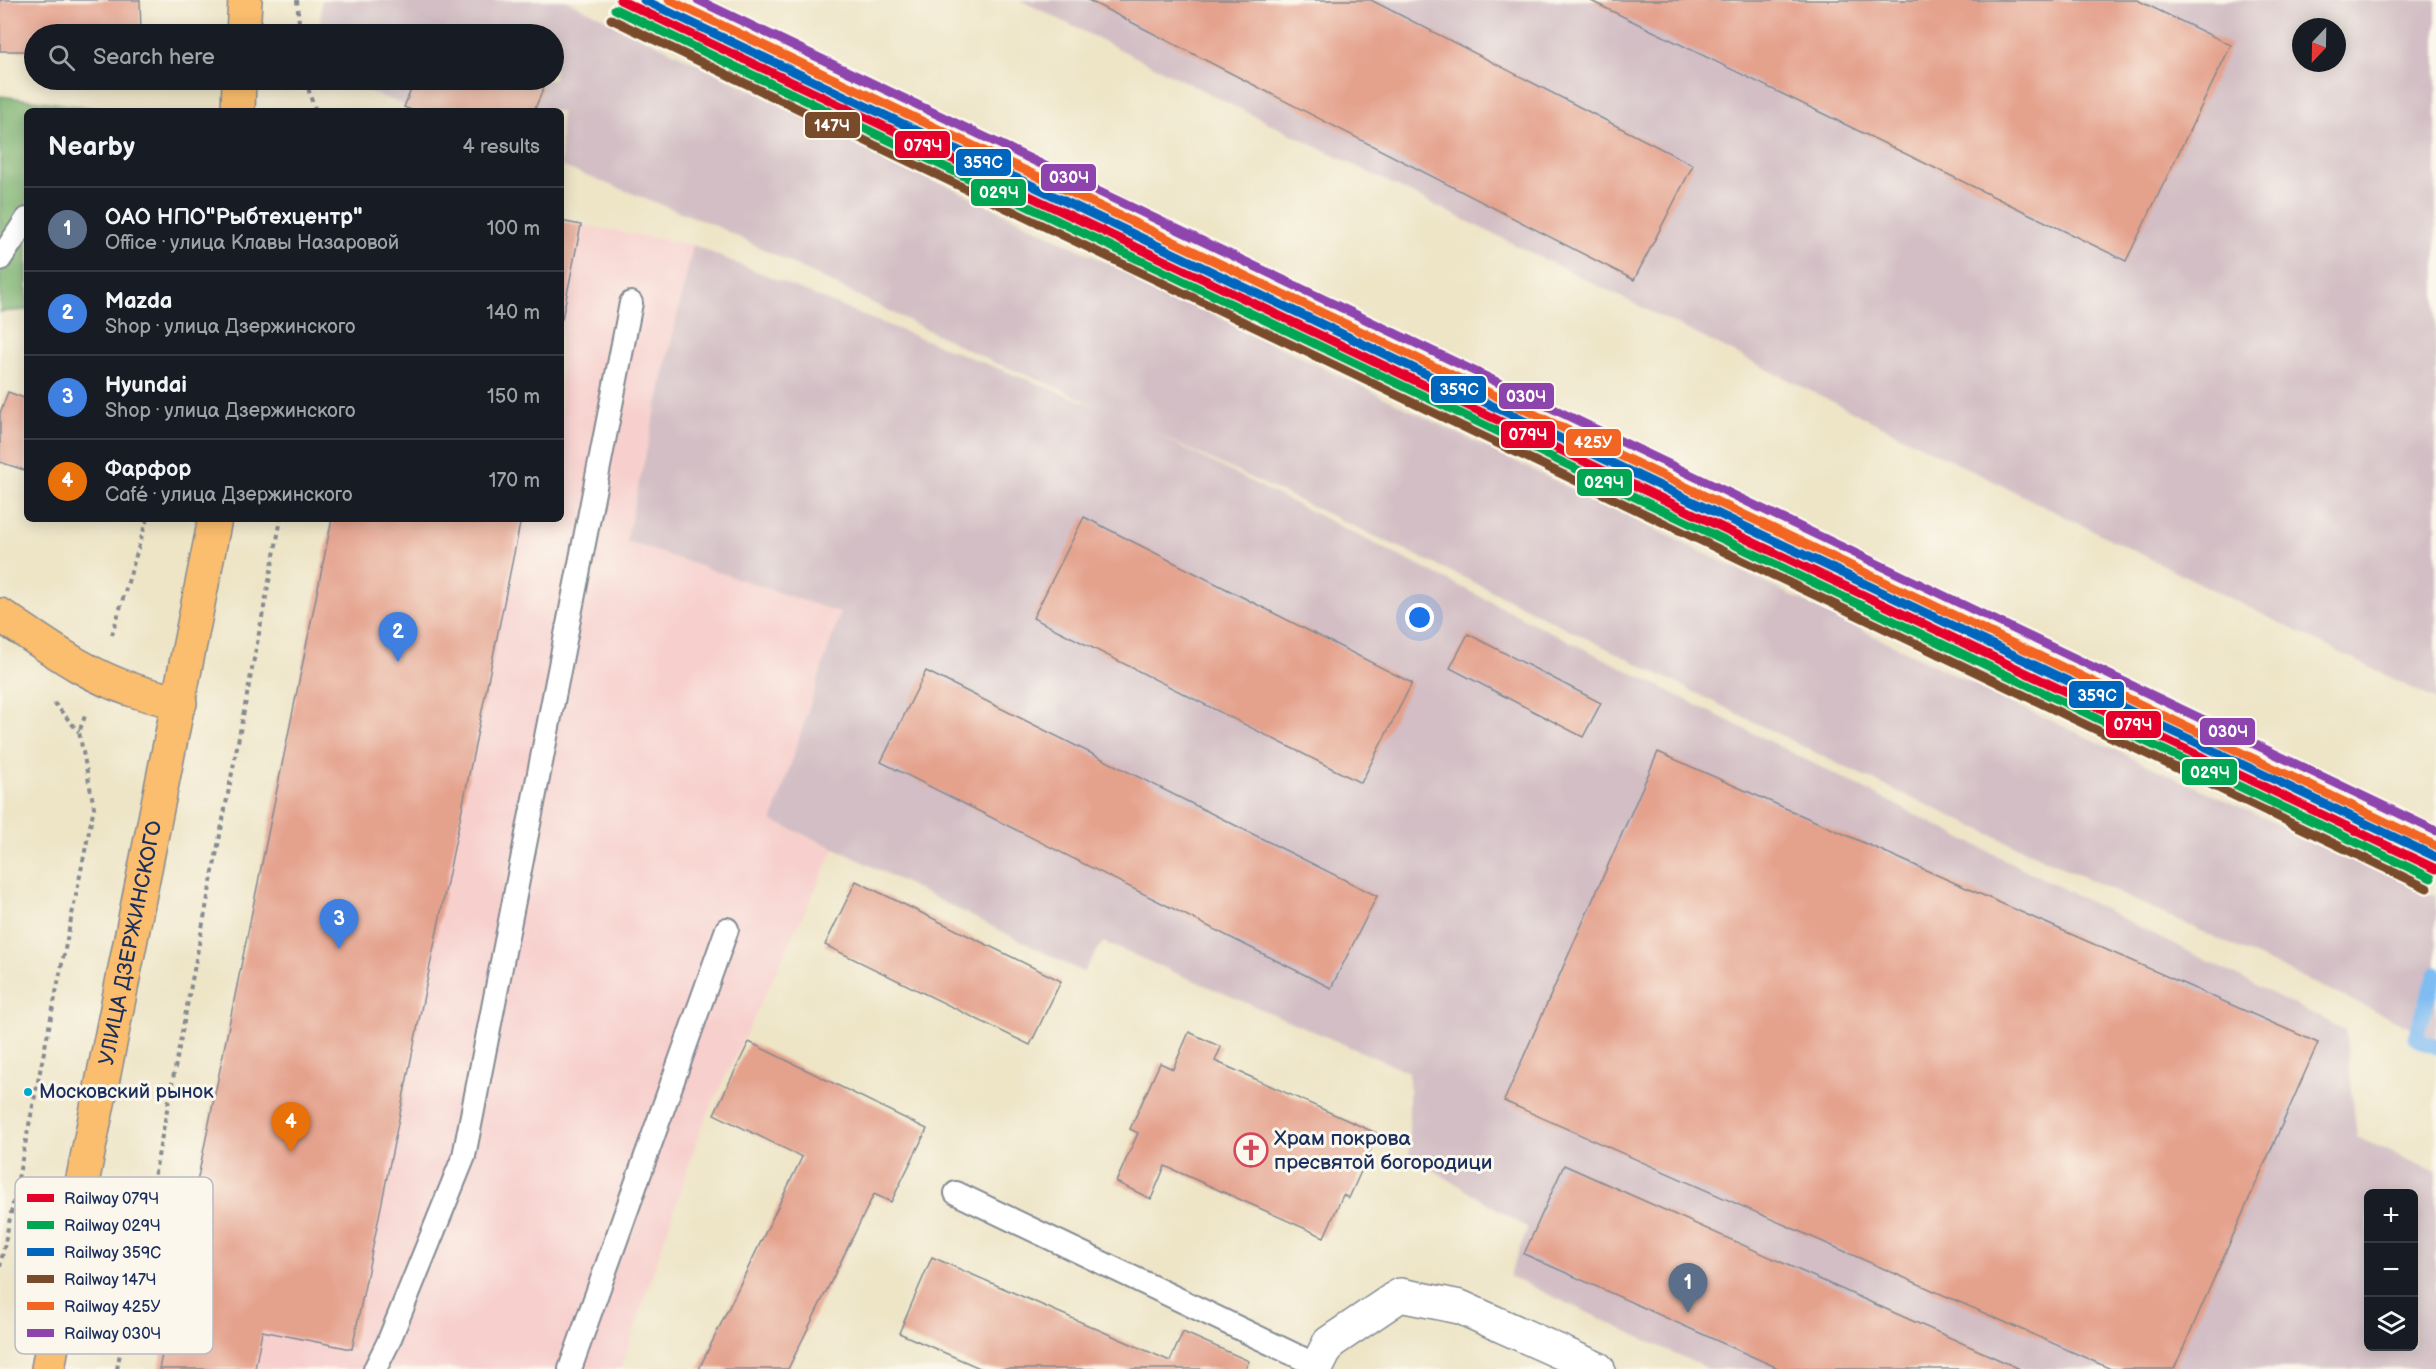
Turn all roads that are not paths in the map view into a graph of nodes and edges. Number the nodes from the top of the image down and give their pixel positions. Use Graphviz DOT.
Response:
graph roads {
  1 [pos="245,0"];
  2 [pos="244,24"];
  3 [pos="239,90"];
  4 [pos="238,108"];
  5 [pos="24,223"];
  6 [pos="0,259"];
  7 [pos="631,303"];
  8 [pos="214,522"];
  9 [pos="0,615"];
  10 [pos="180,702"];
  11 [pos="727,929"];
  12 [pos="83,1177"];
  13 [pos="956,1193"];
  14 [pos="51,1354"];
  15 [pos="1317,1367"];
  16 [pos="48,1369"];
  17 [pos="375,1369"];
  18 [pos="570,1369"];
  19 [pos="1598,1369"];
  1 -- 2 [label="main road"];
  3 -- 4 [label="main road"];
  5 -- 6 [label="lane"];
  7 -- 17 [label="lane"];
  8 -- 10 [label="main road, УЛИЦА ДЗЕРЖИНСКОГО"];
  9 -- 10 [label="main road"];
  10 -- 12 [label="main road, УЛИЦА ДЗЕРЖИНСКОГО"];
  11 -- 18 [label="lane"];
  13 -- 15 [label="lane"];
  14 -- 16 [label="main road, УЛИЦА ДЗЕРЖИНСКОГО"];
  15 -- 19 [label="street"];
}
